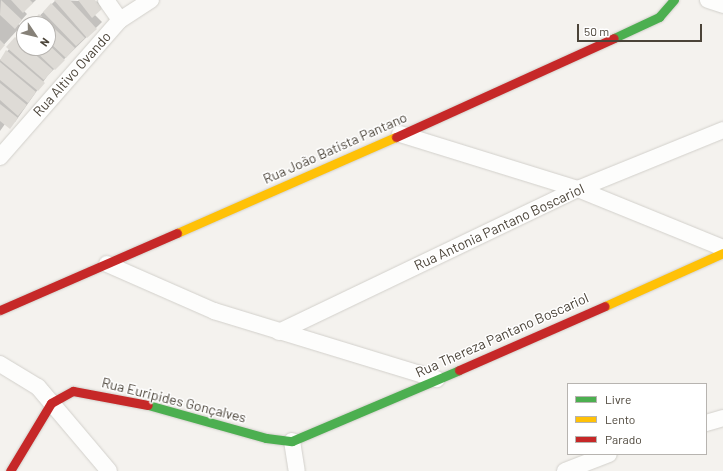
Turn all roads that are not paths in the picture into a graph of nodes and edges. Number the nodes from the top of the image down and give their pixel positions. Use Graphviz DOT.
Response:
graph roads {
  1 [pos="106,0"];
  2 [pos="152,0"];
  3 [pos="674,0"];
  4 [pos="708,0"];
  5 [pos="723,5"];
  6 [pos="120,20"];
  7 [pos="723,130"];
  8 [pos="400,134"];
  9 [pos="0,157"];
  10 [pos="578,189"];
  11 [pos="723,248"];
  12 [pos="723,253"];
  13 [pos="107,264"];
  14 [pos="0,310"];
  15 [pos="279,332"];
  16 [pos="0,364"];
  17 [pos="437,379"];
  18 [pos="51,403"];
  19 [pos="723,418"];
  20 [pos="707,423"];
  21 [pos="292,441"];
  22 [pos="606,455"];
  23 [pos="10,471"];
  24 [pos="109,471"];
  25 [pos="297,471"];
  26 [pos="565,471"];
  1 -- 6 [label="street"];
  2 -- 6 [label="street, Rua Altivo Ovando"];
  3 -- 8 [label="street, Rua João Batista Pantano"];
  4 -- 5 [label="street"];
  6 -- 9 [label="street, Rua Altivo Ovando"];
  7 -- 10 [label="street, Rua Antonia Pantano Boscariol"];
  8 -- 10 [label="street"];
  8 -- 13 [label="street, Rua João Batista Pantano"];
  10 -- 11 [label="street"];
  10 -- 15 [label="street, Rua Antonia Pantano Boscariol"];
  12 -- 17 [label="street, Rua Thereza Pantano Boscariol"];
  13 -- 14 [label="street, Rua João Batista Pantano"];
  13 -- 15 [label="street"];
  15 -- 17 [label="street"];
  16 -- 18 [label="street"];
  17 -- 21 [label="street, Rua Thereza Pantano Boscariol"];
  18 -- 21 [label="street, Rua Euripides Gonçalves"];
  18 -- 23 [label="street"];
  18 -- 24 [label="street"];
  19 -- 20 [label="street"];
  21 -- 25 [label="street"];
  22 -- 26 [label="street"];
}
